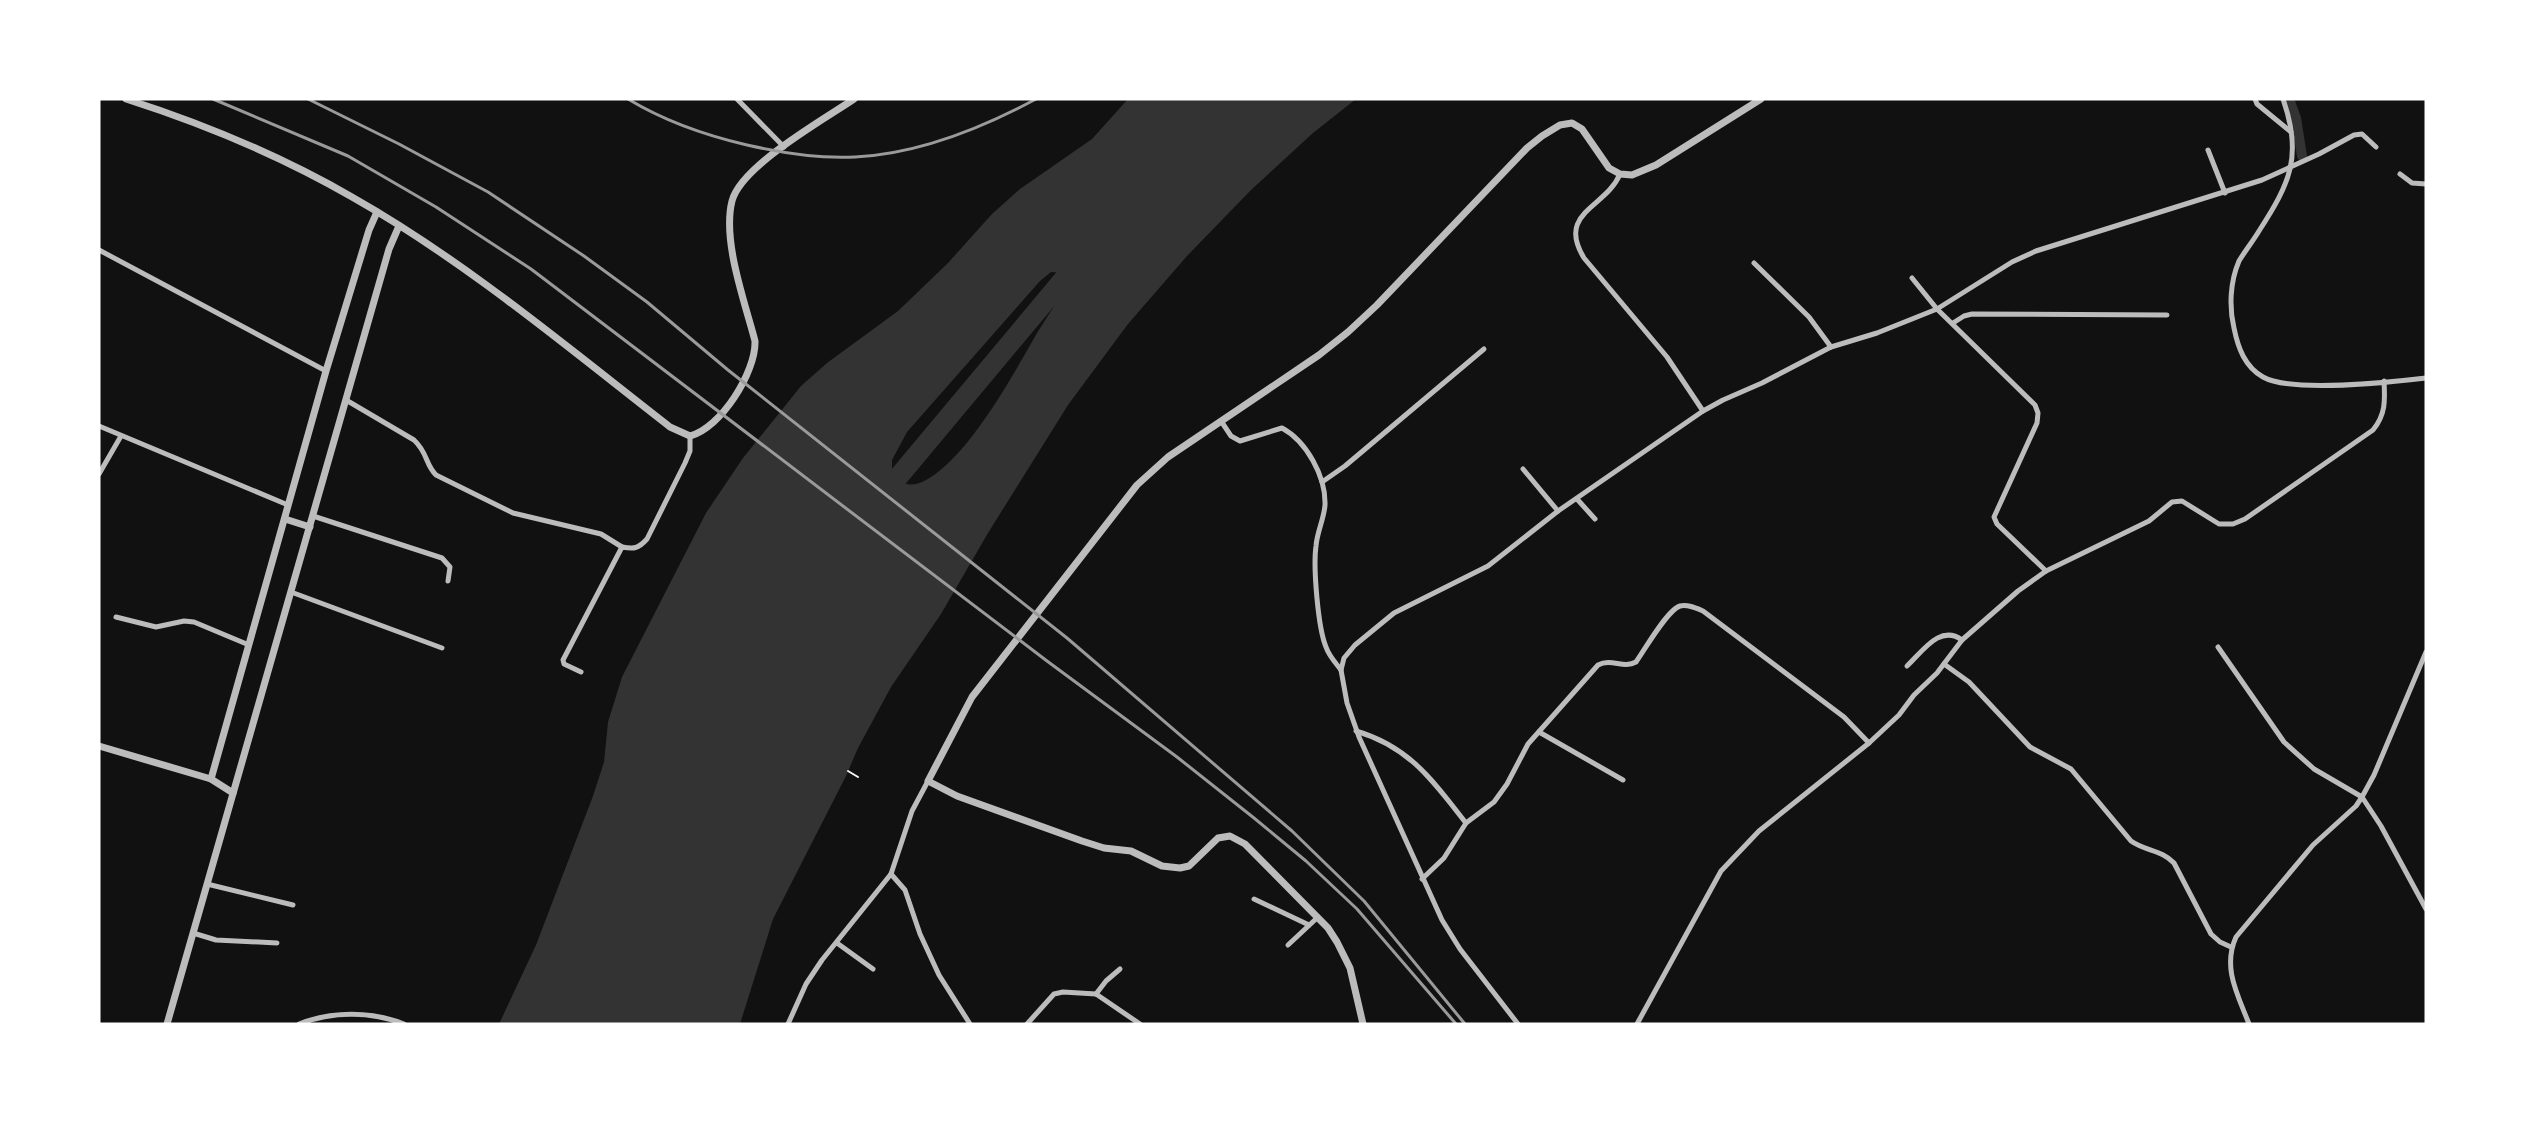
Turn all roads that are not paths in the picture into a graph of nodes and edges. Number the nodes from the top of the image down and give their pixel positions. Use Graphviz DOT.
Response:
graph roads {
  1 [pos="126,99"];
  2 [pos="737,99"];
  3 [pos="854,99"];
  4 [pos="1761,99"];
  5 [pos="2255,99"];
  6 [pos="2283,99"];
  7 [pos="2291,132"];
  8 [pos="783,147"];
  9 [pos="2376,147"];
  10 [pos="2208,150"];
  11 [pos="2292,166"];
  12 [pos="1620,174"];
  13 [pos="2400,174"];
  14 [pos="2426,184"];
  15 [pos="2225,193"];
  16 [pos="377,212"];
  17 [pos="399,226"];
  18 [pos="99,250"];
  19 [pos="1754,263"];
  20 [pos="1912,278"];
  21 [pos="1937,309"];
  22 [pos="2167,315"];
  23 [pos="1953,323"];
  24 [pos="1831,347"];
  25 [pos="1484,349"];
  26 [pos="326,371"];
  27 [pos="2426,378"];
  28 [pos="2384,381"];
  29 [pos="346,400"];
  30 [pos="1702,411"];
  31 [pos="1221,421"];
  32 [pos="99,426"];
  33 [pos="690,435"];
  34 [pos="121,436"];
  35 [pos="1523,470"];
  36 [pos="99,474"];
  37 [pos="1322,482"];
  38 [pos="1576,499"];
  39 [pos="288,505"];
  40 [pos="1558,511"];
  41 [pos="313,516"];
  42 [pos="285,519"];
  43 [pos="1595,519"];
  44 [pos="310,527"];
  45 [pos="622,547"];
  46 [pos="2046,571"];
  47 [pos="448,581"];
  48 [pos="291,592"];
  49 [pos="116,617"];
  50 [pos="1962,640"];
  51 [pos="249,645"];
  52 [pos="2218,647"];
  53 [pos="442,648"];
  54 [pos="2426,652"];
  55 [pos="1944,664"];
  56 [pos="1907,666"];
  57 [pos="1341,670"];
  58 [pos="581,672"];
  59 [pos="1356,731"];
  60 [pos="1539,732"];
  61 [pos="1869,743"];
  62 [pos="99,746"];
  63 [pos="211,779"];
  64 [pos="1623,780"];
  65 [pos="928,782"];
  66 [pos="233,793"];
  67 [pos="2362,797"];
  68 [pos="1467,823"];
  69 [pos="891,874"];
  70 [pos="1422,879"];
  71 [pos="207,884"];
  72 [pos="1254,899"];
  73 [pos="292,905"];
  74 [pos="2426,909"];
  75 [pos="1318,917"];
  76 [pos="1309,925"];
  77 [pos="193,933"];
  78 [pos="837,942"];
  79 [pos="278,943"];
  80 [pos="1288,945"];
  81 [pos="2231,947"];
  82 [pos="873,969"];
  83 [pos="1120,969"];
  84 [pos="1096,994"];
  85 [pos="167,1024"];
  86 [pos="299,1024"];
  87 [pos="404,1024"];
  88 [pos="788,1024"];
  89 [pos="970,1024"];
  90 [pos="1027,1024"];
  91 [pos="1140,1024"];
  92 [pos="1363,1024"];
  93 [pos="1518,1024"];
  94 [pos="1638,1024"];
  95 [pos="2249,1024"];
  1 -- 16 [label="street"];
  2 -- 8 [label="street"];
  3 -- 8 [label="street"];
  4 -- 12 [label="street"];
  5 -- 7 [label="street"];
  6 -- 7 [label="street"];
  7 -- 11 [label="street"];
  8 -- 33 [label="street"];
  9 -- 11 [label="street"];
  10 -- 15 [label="street"];
  11 -- 15 [label="street"];
  11 -- 28 [label="street"];
  12 -- 30 [label="street"];
  12 -- 31 [label="street"];
  13 -- 14 [label="street"];
  15 -- 21 [label="street"];
  16 -- 17 [label="street"];
  16 -- 26 [label="street"];
  17 -- 29 [label="street"];
  17 -- 33 [label="street"];
  18 -- 26 [label="street"];
  19 -- 24 [label="street"];
  20 -- 21 [label="street"];
  21 -- 23 [label="street"];
  21 -- 24 [label="street"];
  22 -- 23 [label="street"];
  23 -- 46 [label="street"];
  24 -- 30 [label="street"];
  25 -- 37 [label="street"];
  26 -- 39 [label="street"];
  27 -- 28 [label="street"];
  28 -- 46 [label="street"];
  29 -- 41 [label="street"];
  29 -- 45 [label="street"];
  30 -- 38 [label="street"];
  31 -- 37 [label="street"];
  31 -- 65 [label="street"];
  32 -- 34 [label="street"];
  33 -- 45 [label="street"];
  34 -- 36 [label="street"];
  34 -- 39 [label="street"];
  35 -- 40 [label="street"];
  37 -- 57 [label="street"];
  38 -- 40 [label="street"];
  38 -- 43 [label="street"];
  39 -- 42 [label="street"];
  40 -- 57 [label="street"];
  41 -- 44 [label="street"];
  41 -- 47 [label="street"];
  42 -- 44 [label="street"];
  42 -- 51 [label="street"];
  44 -- 48 [label="street"];
  45 -- 58 [label="street"];
  46 -- 50 [label="street"];
  48 -- 53 [label="street"];
  48 -- 66 [label="street"];
  49 -- 51 [label="street"];
  50 -- 55 [label="street"];
  50 -- 56 [label="street"];
  51 -- 63 [label="street"];
  52 -- 67 [label="street"];
  54 -- 67 [label="street"];
  55 -- 61 [label="street"];
  55 -- 81 [label="street"];
  57 -- 59 [label="street"];
  59 -- 68 [label="street"];
  59 -- 70 [label="street"];
  60 -- 61 [label="street"];
  60 -- 64 [label="street"];
  60 -- 68 [label="street"];
  61 -- 94 [label="street"];
  62 -- 63 [label="street"];
  63 -- 66 [label="street"];
  65 -- 69 [label="street"];
  65 -- 75 [label="street"];
  66 -- 71 [label="street"];
  67 -- 74 [label="street"];
  67 -- 81 [label="street"];
  68 -- 70 [label="street"];
  69 -- 78 [label="street"];
  69 -- 89 [label="street"];
  70 -- 93 [label="street"];
  71 -- 73 [label="street"];
  71 -- 77 [label="street"];
  72 -- 76 [label="street"];
  75 -- 76 [label="street"];
  75 -- 92 [label="street"];
  76 -- 80 [label="street"];
  77 -- 79 [label="street"];
  77 -- 85 [label="street"];
  78 -- 82 [label="street"];
  78 -- 88 [label="street"];
  81 -- 95 [label="street"];
  83 -- 84 [label="street"];
  84 -- 90 [label="street"];
  84 -- 91 [label="street"];
  86 -- 87 [label="street"];
}
